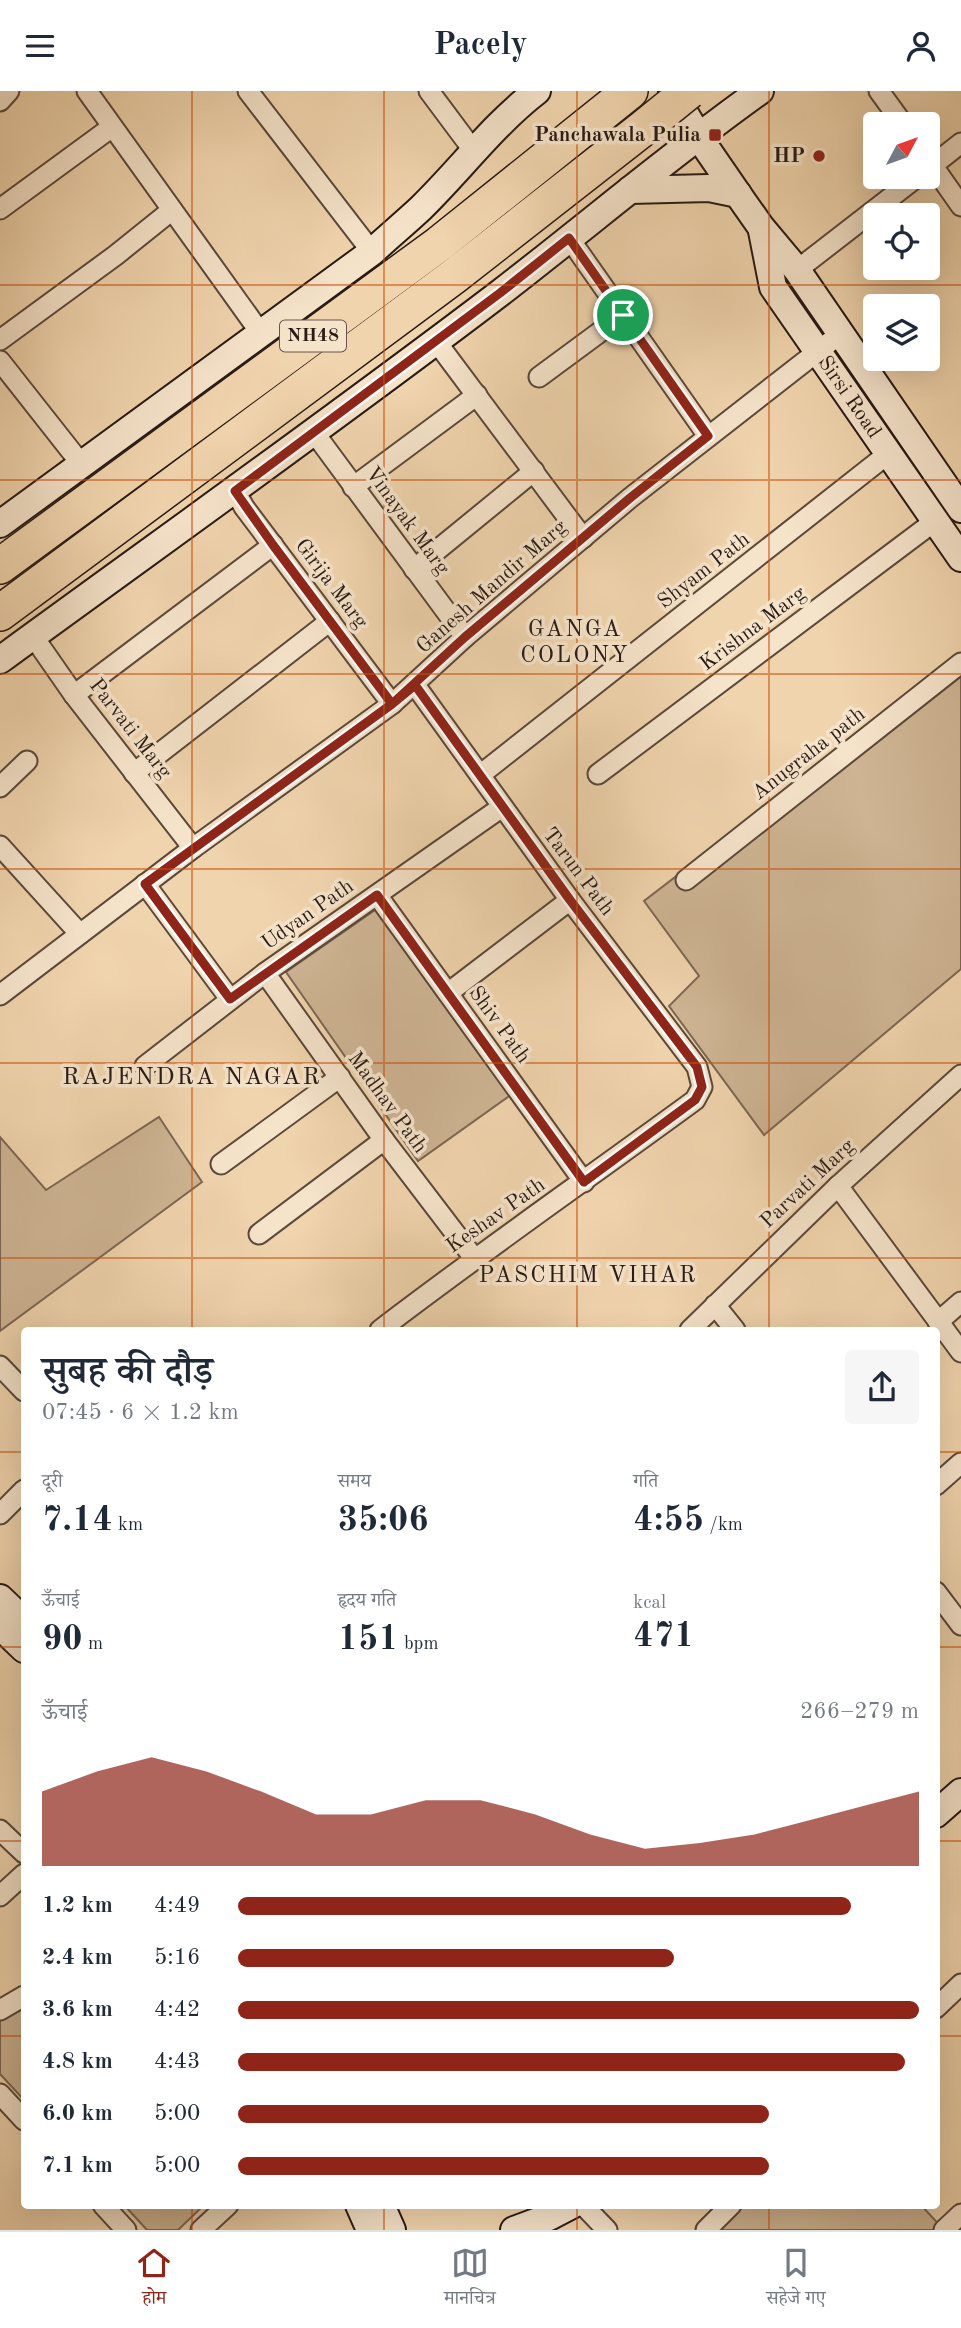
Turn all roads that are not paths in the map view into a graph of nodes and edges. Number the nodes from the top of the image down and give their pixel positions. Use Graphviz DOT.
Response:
graph roads {
  1 [pos="9,91"];
  2 [pos="87,91"];
  3 [pos="248,91"];
  4 [pos="429,91"];
  5 [pos="537,91"];
  6 [pos="672,91"];
  7 [pos="689,91"];
  8 [pos="760,91"];
  9 [pos="879,91"];
  10 [pos="625,95"];
  11 [pos="0,100"];
  12 [pos="894,112"];
  13 [pos="112,127"];
  14 [pos="698,136"];
  15 [pos="961,143"];
  16 [pos="473,150"];
  17 [pos="940,158"];
  18 [pos="940,183"];
  19 [pos="899,189"];
  20 [pos="630,190"];
  21 [pos="738,194"];
  22 [pos="961,206"];
  23 [pos="0,209"];
  24 [pos="172,210"];
  25 [pos="761,227"];
  26 [pos="569,238"];
  27 [pos="372,252"];
  28 [pos="797,269"];
  29 [pos="623,315"];
  30 [pos="840,334"];
  31 [pos="262,335"];
  32 [pos="0,340"];
  33 [pos="435,340"];
  34 [pos="818,351"];
  35 [pos="0,361"];
  36 [pos="539,377"];
  37 [pos="477,395"];
  38 [pos="313,431"];
  39 [pos="708,436"];
  40 [pos="889,453"];
  41 [pos="82,465"];
  42 [pos="534,471"];
  43 [pos="353,488"];
  44 [pos="235,491"];
  45 [pos="960,504"];
  46 [pos="935,521"];
  47 [pos="0,524"];
  48 [pos="583,538"];
  49 [pos="273,545"];
  50 [pos="961,558"];
  51 [pos="0,566"];
  52 [pos="414,569"];
  53 [pos="0,613"];
  54 [pos="330,621"];
  55 [pos="33,636"];
  56 [pos="465,637"];
  57 [pos="0,660"];
  58 [pos="961,663"];
  59 [pos="415,685"];
  60 [pos="74,695"];
  61 [pos="392,704"];
  62 [pos="27,761"];
  63 [pos="134,773"];
  64 [pos="598,774"];
  65 [pos="480,775"];
  66 [pos="0,787"];
  67 [pos="502,807"];
  68 [pos="0,846"];
  69 [pos="193,848"];
  70 [pos="686,880"];
  71 [pos="145,884"];
  72 [pos="377,895"];
  73 [pos="570,900"];
  74 [pos="80,934"];
  75 [pos="265,973"];
  76 [pos="448,993"];
  77 [pos="0,995"];
  78 [pos="230,999"];
  79 [pos="145,1066"];
  80 [pos="961,1075"];
  81 [pos="340,1077"];
  82 [pos="702,1087"];
  83 [pos="384,1140"];
  84 [pos="221,1164"];
  85 [pos="584,1182"];
  86 [pos="838,1186"];
  87 [pos="259,1234"];
  88 [pos="474,1258"];
  89 [pos="961,1302"];
  90 [pos="715,1305"];
  91 [pos="938,1322"];
  92 [pos="384,1327"];
  93 [pos="693,1327"];
  94 [pos="733,1327"];
  95 [pos="961,1352"];
  96 [pos="0,1366"];
  97 [pos="21,1388"];
  98 [pos="961,1463"];
  99 [pos="940,1481"];
  100 [pos="21,1493"];
  101 [pos="0,1514"];
  102 [pos="940,1597"];
  103 [pos="0,1598"];
  104 [pos="21,1618"];
  105 [pos="961,1625"];
  106 [pos="0,1626"];
  107 [pos="21,1647"];
  108 [pos="961,1792"];
  109 [pos="940,1810"];
  110 [pos="0,1830"];
  111 [pos="21,1850"];
  112 [pos="21,1877"];
  113 [pos="0,1896"];
  114 [pos="961,1984"];
  115 [pos="21,1998"];
  116 [pos="940,2004"];
  117 [pos="0,2010"];
  118 [pos="0,2094"];
  119 [pos="21,2117"];
  120 [pos="107,2209"];
  121 [pos="224,2209"];
  122 [pos="361,2209"];
  123 [pos="383,2209"];
  124 [pos="563,2209"];
  125 [pos="587,2209"];
  126 [pos="728,2209"];
  127 [pos="961,2214"];
  128 [pos="126,2230"];
  129 [pos="201,2230"];
  130 [pos="370,2230"];
  131 [pos="392,2230"];
  132 [pos="514,2230"];
  133 [pos="607,2230"];
  134 [pos="705,2230"];
  135 [pos="944,2230"];
  1 -- 11 [label="street"];
  2 -- 13 [label="street"];
  3 -- 27 [label="street"];
  4 -- 16 [label="street"];
  5 -- 16 [label="street"];
  6 -- 14 [label="street, Sirsi Road"];
  7 -- 53 [label="highway, NH48, bridge"];
  8 -- 14 [label="street"];
  9 -- 12 [label="street"];
  10 -- 51 [label="highway, NH48"];
  13 -- 23 [label="street"];
  13 -- 24 [label="street"];
  14 -- 20 [label="street"];
  14 -- 21 [label="street, Sirsi Road"];
  15 -- 17 [label="street"];
  16 -- 27 [label="street"];
  18 -- 22 [label="street"];
  19 -- 28 [label="street"];
  20 -- 21 [label="street"];
  20 -- 26 [label="street"];
  21 -- 25 [label="street, Sirsi Road"];
  24 -- 31 [label="street"];
  24 -- 32 [label="street"];
  25 -- 28 [label="street, Sirsi Road"];
  25 -- 34 [label="street, Sirsi Road"];
  26 -- 29 [label="street"];
  26 -- 33 [label="street"];
  27 -- 31 [label="street"];
  28 -- 30 [label="street, Sirsi Road"];
  29 -- 36 [label="street"];
  29 -- 39 [label="street"];
  30 -- 34 [label="street, Ganesh Mandir Marg"];
  30 -- 45 [label="street, Sirsi Road"];
  31 -- 41 [label="street"];
  33 -- 37 [label="street"];
  33 -- 38 [label="street"];
  34 -- 39 [label="street, Ganesh Mandir Marg"];
  34 -- 40 [label="street, Sirsi Road"];
  35 -- 41 [label="street"];
  37 -- 42 [label="street"];
  37 -- 43 [label="street"];
  38 -- 43 [label="street, Vinayak Marg"];
  38 -- 44 [label="street"];
  39 -- 48 [label="street, Ganesh Mandir Marg"];
  40 -- 46 [label="street, Sirsi Road"];
  40 -- 65 [label="street, Shyam Path"];
  41 -- 47 [label="street"];
  42 -- 48 [label="street"];
  42 -- 52 [label="street"];
  43 -- 52 [label="street, Vinayak Marg"];
  44 -- 49 [label="street, Girija Marg"];
  44 -- 55 [label="street"];
  46 -- 50 [label="street, Sirsi Road"];
  46 -- 64 [label="street, Krishna Marg"];
  48 -- 56 [label="street, Ganesh Mandir Marg"];
  49 -- 54 [label="street, Girija Marg"];
  49 -- 60 [label="street"];
  52 -- 56 [label="street, Vinayak Marg"];
  54 -- 61 [label="street, Girija Marg"];
  54 -- 63 [label="street"];
  55 -- 57 [label="street"];
  55 -- 60 [label="street, Parvati Marg"];
  56 -- 59 [label="street, Ganesh Mandir Marg"];
  58 -- 70 [label="street, Anugraha path"];
  59 -- 61 [label="street, Ganesh Mandir Marg"];
  59 -- 65 [label="street, Tarun Path"];
  60 -- 63 [label="street, Parvati Marg"];
  61 -- 69 [label="street, Ganesh Mandir Marg"];
  62 -- 66 [label="street"];
  63 -- 69 [label="street, Parvati Marg"];
  65 -- 67 [label="street, Tarun Path"];
  67 -- 72 [label="street, Udyan Path"];
  67 -- 73 [label="street, Tarun Path"];
  68 -- 74 [label="street"];
  69 -- 71 [label="street, Ganesh Mandir Marg"];
  71 -- 74 [label="street, Ganesh Mandir Marg"];
  71 -- 78 [label="street"];
  72 -- 75 [label="street, Udyan Path"];
  72 -- 76 [label="street, Shiv Path"];
  73 -- 76 [label="street"];
  73 -- 82 [label="street, Tarun Path"];
  74 -- 77 [label="street, Ganesh Mandir Marg"];
  75 -- 78 [label="street, Udyan Path"];
  75 -- 81 [label="street, Madhav Path"];
  76 -- 85 [label="street, Shiv Path"];
  78 -- 79 [label="street, Udyan Path"];
  80 -- 86 [label="street, Parvati Marg"];
  81 -- 83 [label="street, Madhav Path"];
  81 -- 84 [label="street"];
  82 -- 85 [label="street, Keshav Path"];
  83 -- 87 [label="street"];
  83 -- 88 [label="street, Madhav Path"];
  85 -- 88 [label="street, Keshav Path"];
  86 -- 90 [label="street, Parvati Marg"];
  86 -- 91 [label="street"];
  88 -- 92 [label="street, Keshav Path"];
  89 -- 91 [label="street"];
  90 -- 93 [label="street, Parvati Marg"];
  90 -- 94 [label="street"];
  91 -- 95 [label="street"];
  96 -- 97 [label="street"];
  98 -- 99 [label="street"];
  100 -- 101 [label="street"];
  102 -- 105 [label="street"];
  103 -- 104 [label="street"];
  106 -- 107 [label="street"];
  108 -- 109 [label="street"];
  110 -- 111 [label="street"];
  112 -- 113 [label="street"];
  114 -- 116 [label="street"];
  115 -- 117 [label="street"];
  118 -- 119 [label="street"];
  120 -- 128 [label="street"];
  121 -- 129 [label="street"];
  122 -- 130 [label="street"];
  123 -- 131 [label="street"];
  124 -- 132 [label="street"];
  125 -- 133 [label="street"];
  126 -- 134 [label="street"];
  127 -- 135 [label="street"];
}
